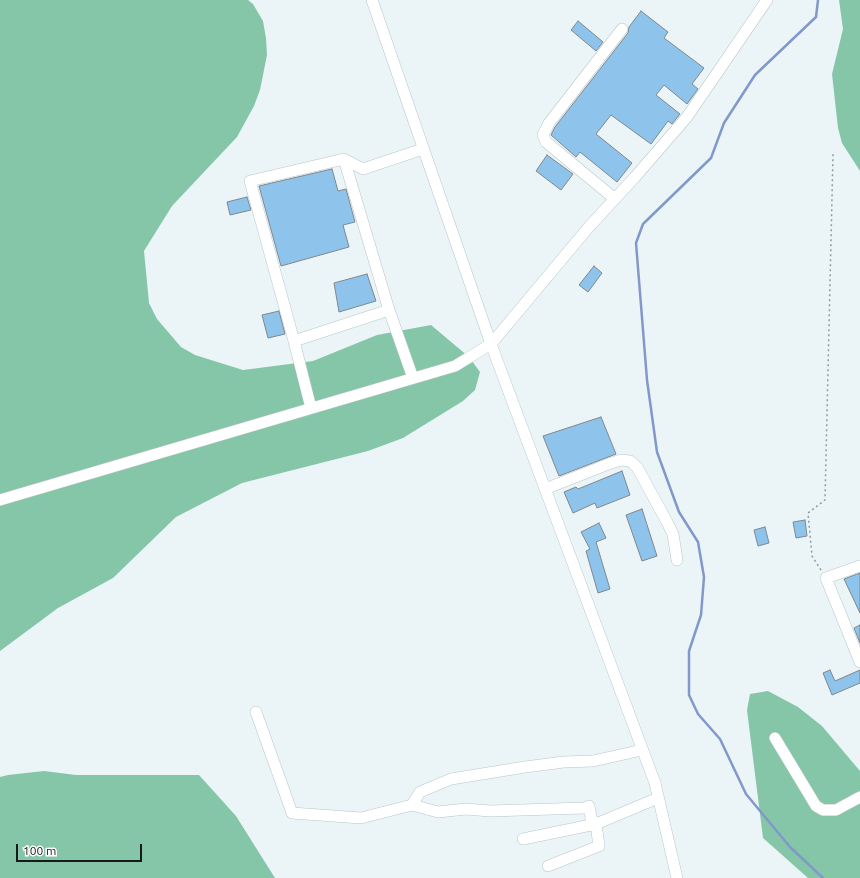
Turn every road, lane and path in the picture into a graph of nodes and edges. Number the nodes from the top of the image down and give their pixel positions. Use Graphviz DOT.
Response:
graph roads {
  1 [pos="372,0"];
  2 [pos="766,0"];
  3 [pos="622,29"];
  4 [pos="423,149"];
  5 [pos="832,154"];
  6 [pos="344,159"];
  7 [pos="363,169"];
  8 [pos="351,181"];
  9 [pos="616,199"];
  10 [pos="389,310"];
  11 [pos="294,341"];
  12 [pos="492,344"];
  13 [pos="413,378"];
  14 [pos="311,408"];
  15 [pos="545,489"];
  16 [pos="0,500"];
  17 [pos="677,560"];
  18 [pos="860,566"];
  19 [pos="826,578"];
  20 [pos="860,662"];
  21 [pos="256,712"];
  22 [pos="776,738"];
  23 [pos="642,750"];
  24 [pos="860,797"];
  25 [pos="658,798"];
  26 [pos="412,805"];
  27 [pos="596,824"];
  28 [pos="523,838"];
  29 [pos="548,866"];
  30 [pos="677,878"];
  1 -- 4 [label="street"];
  2 -- 9 [label="street"];
  3 -- 9 [label="street"];
  4 -- 7 [label="street"];
  4 -- 12 [label="street"];
  5 -- 19 [label="path"];
  6 -- 7 [label="street"];
  6 -- 8 [label="street"];
  6 -- 11 [label="street"];
  7 -- 8 [label="street"];
  8 -- 10 [label="street"];
  9 -- 12 [label="street"];
  10 -- 11 [label="street"];
  10 -- 13 [label="street"];
  11 -- 14 [label="street"];
  12 -- 13 [label="street"];
  12 -- 15 [label="street"];
  13 -- 14 [label="street"];
  14 -- 16 [label="street"];
  15 -- 17 [label="street"];
  15 -- 23 [label="street"];
  18 -- 19 [label="street"];
  19 -- 20 [label="street"];
  21 -- 26 [label="street"];
  22 -- 24 [label="street"];
  23 -- 25 [label="street"];
  23 -- 26 [label="street"];
  25 -- 27 [label="street"];
  25 -- 30 [label="street"];
  26 -- 27 [label="street"];
  27 -- 28 [label="street"];
  27 -- 29 [label="street"];
}
